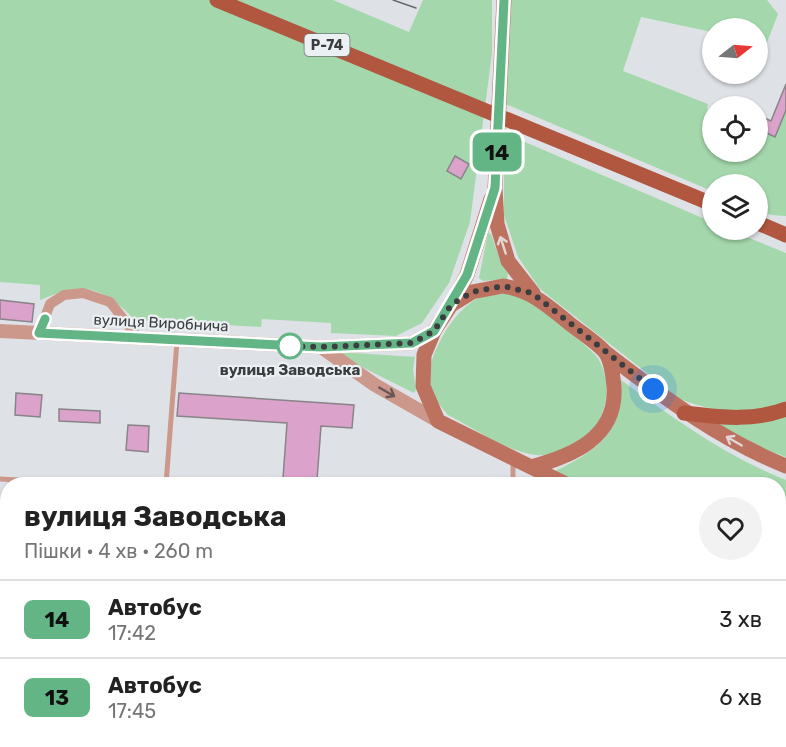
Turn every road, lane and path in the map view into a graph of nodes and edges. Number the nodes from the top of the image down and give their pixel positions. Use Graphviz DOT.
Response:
graph roads {
  1 [pos="217,0"];
  2 [pos="504,0"];
  3 [pos="495,188"];
  4 [pos="702,200"];
  5 [pos="532,293"];
  6 [pos="451,305"];
  7 [pos="0,331"];
  8 [pos="434,331"];
  9 [pos="39,333"];
  10 [pos="139,339"];
  11 [pos="177,341"];
  12 [pos="321,347"];
  13 [pos="606,353"];
  14 [pos="786,410"];
  15 [pos="684,413"];
  16 [pos="438,421"];
  17 [pos="513,459"];
  18 [pos="786,466"];
  19 [pos="531,467"];
  20 [pos="167,477"];
  21 [pos="513,477"];
  22 [pos="552,477"];
  1 -- 4 [label="main road, Р-74"];
  2 -- 3 [label="main road"];
  5 -- 3 [label="main road, one-way"];
  3 -- 6 [label="main road"];
  5 -- 6 [label="main road"];
  5 -- 13 [label="main road"];
  6 -- 8 [label="main road"];
  7 -- 9 [label="street, вулиця Виробнича"];
  8 -- 12 [label="street, вулиця Виробнича"];
  8 -- 16 [label="main road"];
  9 -- 10 [label="street, вулиця Виробнича"];
  9 -- 10 [label="street"];
  10 -- 11 [label="street, вулиця Виробнича"];
  11 -- 12 [label="street, вулиця Виробнича"];
  11 -- 20 [label="lane"];
  12 -- 16 [label="street, one-way"];
  13 -- 15 [label="main road"];
  13 -- 19 [label="main road"];
  14 -- 15 [label="main road"];
  18 -- 15 [label="main road, one-way"];
  16 -- 17 [label="main road"];
  17 -- 19 [label="main road"];
  17 -- 21 [label="lane"];
  19 -- 22 [label="main road"];
}
